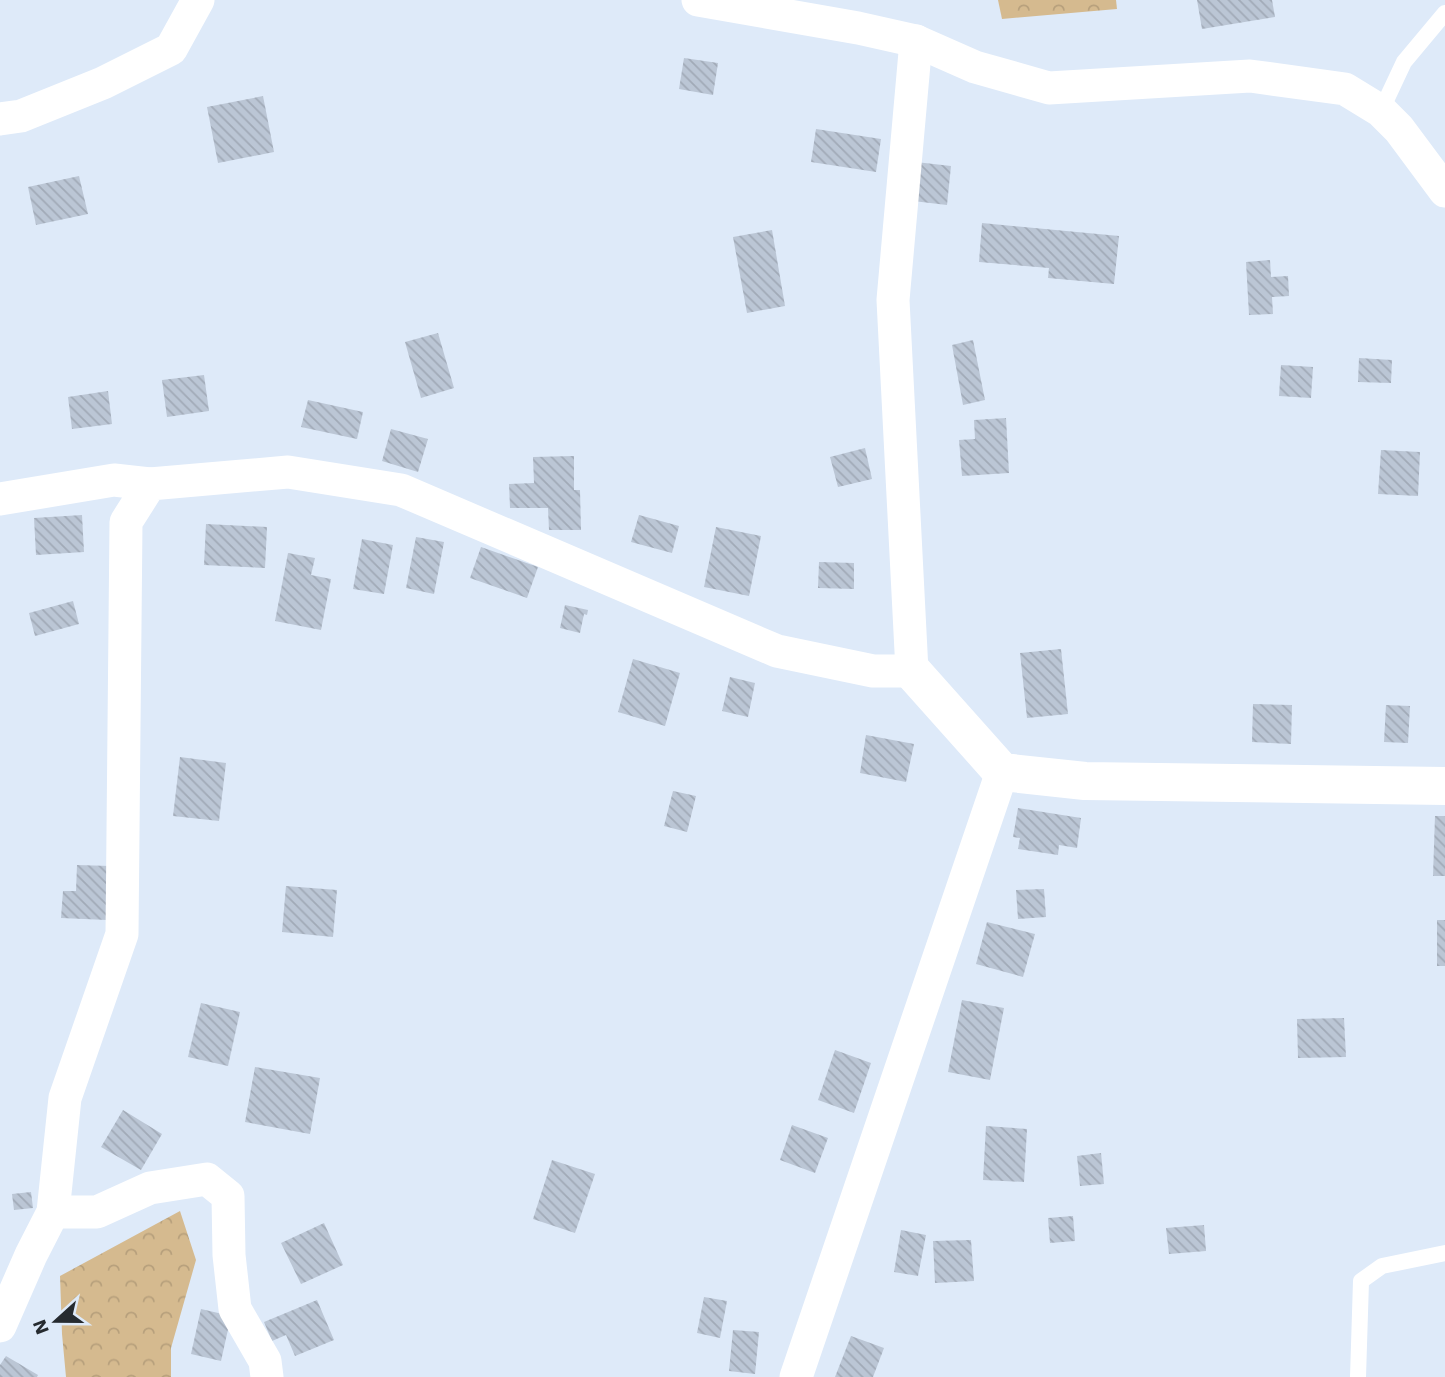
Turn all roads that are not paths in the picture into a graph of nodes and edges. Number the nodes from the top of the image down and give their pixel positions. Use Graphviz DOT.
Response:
graph roads {
  1 [pos="198,0"];
  2 [pos="698,0"];
  3 [pos="1445,13"];
  4 [pos="916,41"];
  5 [pos="1381,111"];
  6 [pos="0,120"];
  7 [pos="1445,191"];
  8 [pos="150,484"];
  9 [pos="0,499"];
  10 [pos="912,671"];
  11 [pos="1002,772"];
  12 [pos="1445,786"];
  13 [pos="53,1212"];
  14 [pos="1445,1253"];
  15 [pos="0,1326"];
  16 [pos="267,1377"];
  17 [pos="796,1377"];
  18 [pos="1358,1377"];
  1 -- 6 [label="street"];
  2 -- 4 [label="street"];
  3 -- 5 [label="lane"];
  4 -- 5 [label="street"];
  4 -- 10 [label="street"];
  5 -- 7 [label="street"];
  8 -- 9 [label="street"];
  8 -- 10 [label="street"];
  8 -- 13 [label="street"];
  10 -- 11 [label="street"];
  11 -- 12 [label="street"];
  11 -- 17 [label="street"];
  13 -- 15 [label="street"];
  13 -- 16 [label="street"];
  14 -- 18 [label="lane"];
}
